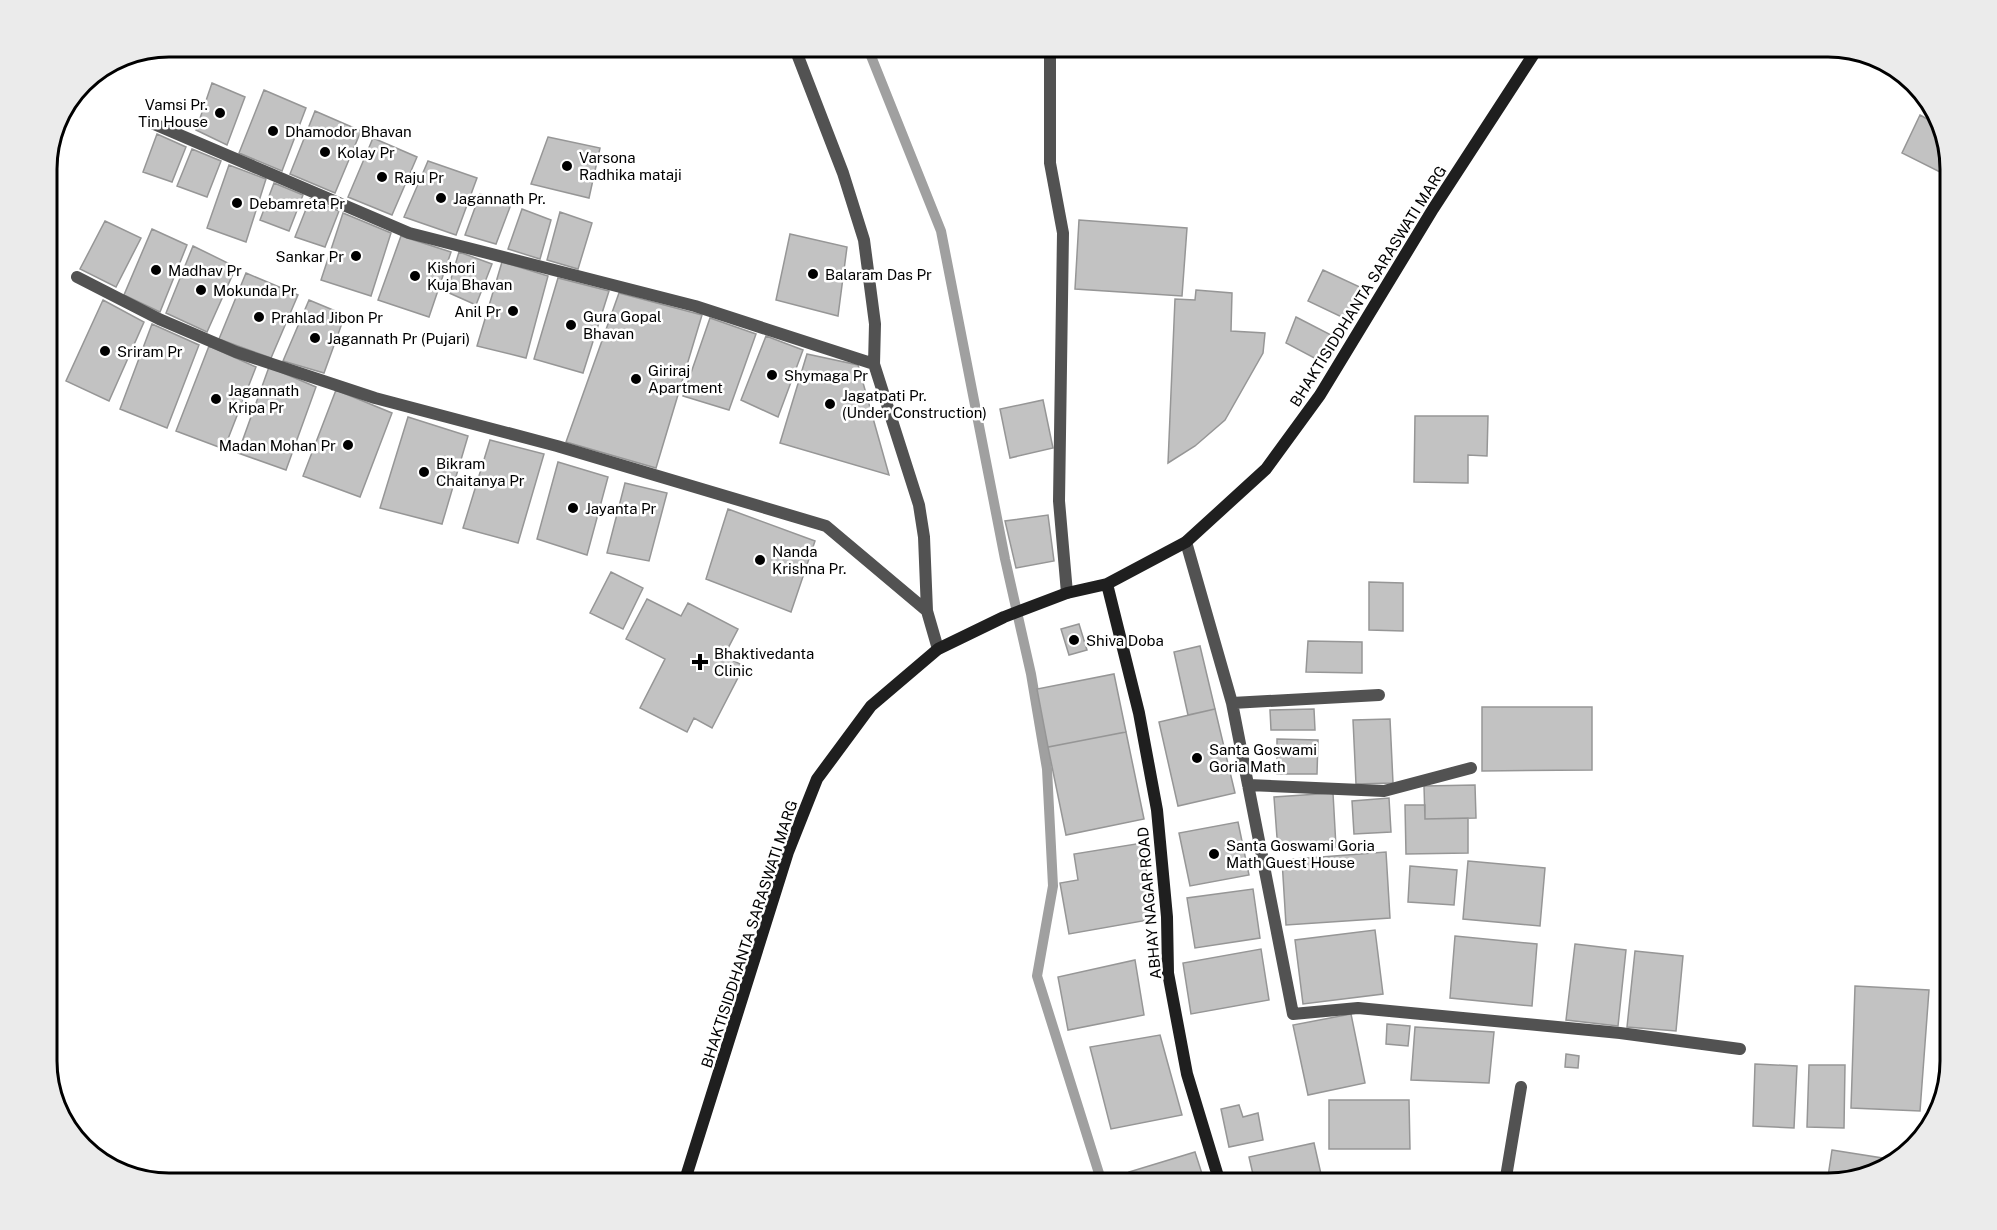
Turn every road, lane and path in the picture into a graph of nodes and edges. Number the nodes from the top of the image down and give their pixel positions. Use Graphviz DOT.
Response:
graph roads {
  1 [pos="798,57"];
  2 [pos="1050,57"];
  3 [pos="1532,57"];
  4 [pos="154,124"];
  5 [pos="77,277"];
  6 [pos="874,364"];
  7 [pos="1186,542"];
  8 [pos="1107,584"];
  9 [pos="1067,593"];
  10 [pos="927,611"];
  11 [pos="938,649"];
  12 [pos="1379,695"];
  13 [pos="1232,703"];
  14 [pos="1471,768"];
  15 [pos="1248,784"];
  16 [pos="1740,1049"];
  17 [pos="1521,1087"];
  18 [pos="687,1173"];
  19 [pos="1217,1173"];
  20 [pos="1507,1173"];
  1 -- 6 [label="street"];
  2 -- 9 [label="street"];
  3 -- 7 [label="main road, BHAKTISIDDHANTA SARASWATI MARG"];
  4 -- 6 [label="street"];
  5 -- 10 [label="street"];
  6 -- 10 [label="street"];
  7 -- 8 [label="main road, BHAKTISIDDHANTA SARASWATI MARG"];
  7 -- 13 [label="street"];
  8 -- 9 [label="main road, BHAKTISIDDHANTA SARASWATI MARG"];
  8 -- 19 [label="main road, ABHAY NAGAR ROAD"];
  9 -- 11 [label="main road, BHAKTISIDDHANTA SARASWATI MARG"];
  10 -- 11 [label="street"];
  11 -- 18 [label="main road, BHAKTISIDDHANTA SARASWATI MARG"];
  12 -- 13 [label="street"];
  13 -- 15 [label="street"];
  14 -- 15 [label="street"];
  15 -- 16 [label="street"];
  17 -- 20 [label="street"];
}
